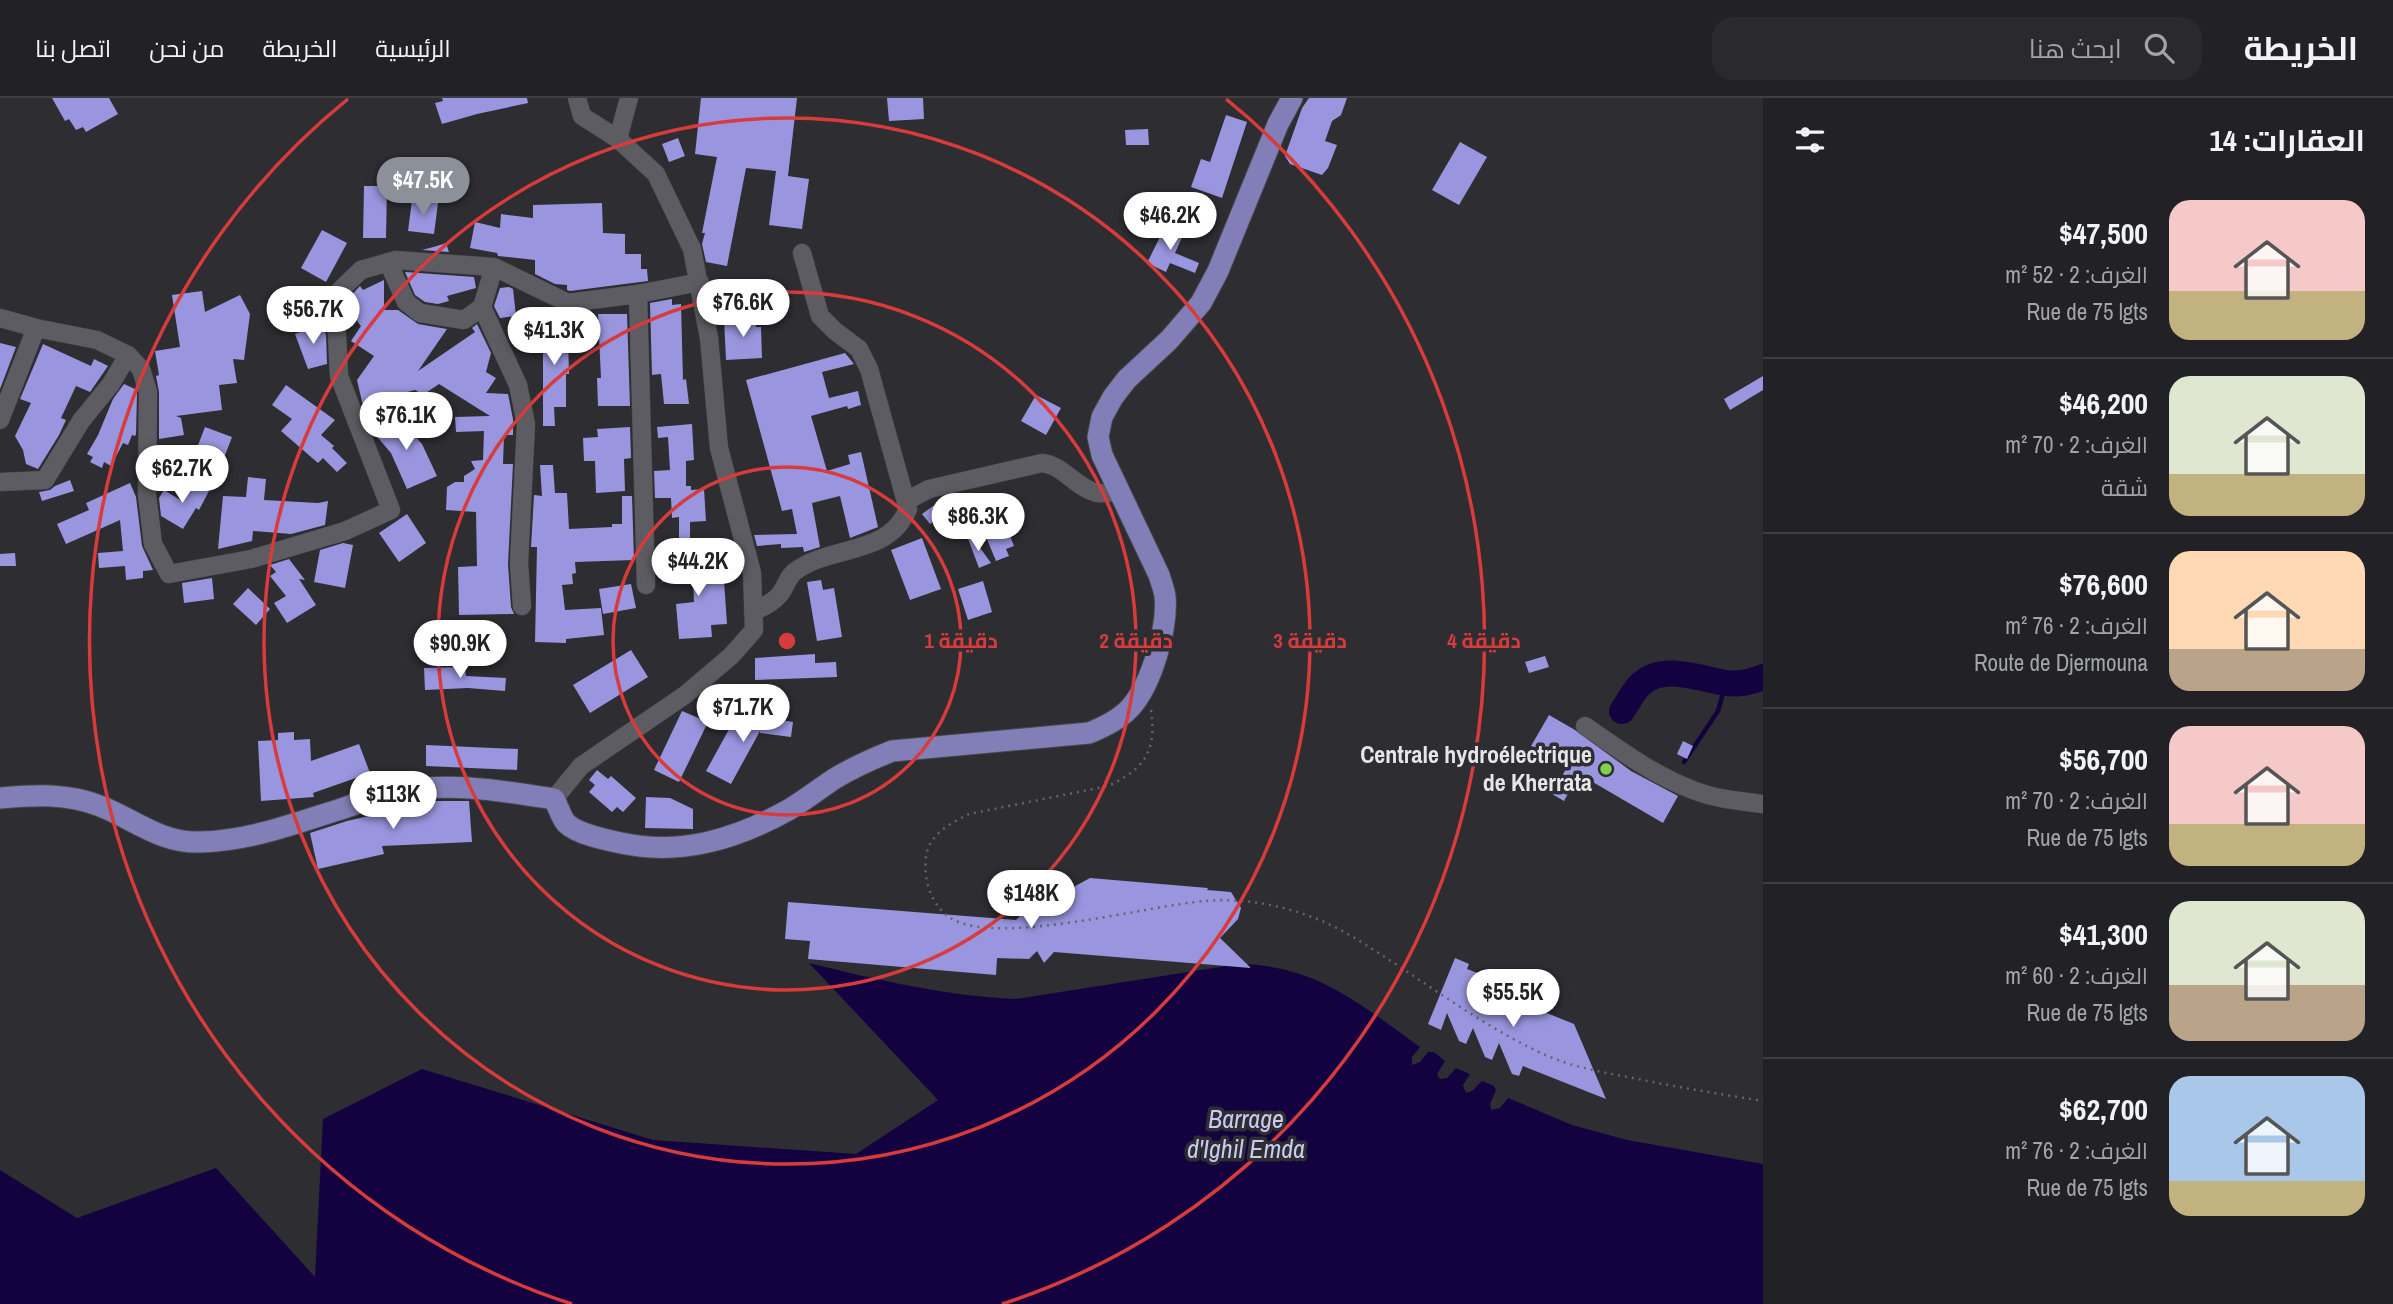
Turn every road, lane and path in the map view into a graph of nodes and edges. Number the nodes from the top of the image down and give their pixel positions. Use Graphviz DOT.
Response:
graph roads {
  1 [pos="577,98"];
  2 [pos="629,98"];
  3 [pos="1292,98"];
  4 [pos="618,139"];
  5 [pos="802,253"];
  6 [pos="388,262"];
  7 [pos="494,267"];
  8 [pos="700,282"];
  9 [pos="638,294"];
  10 [pos="482,307"];
  11 [pos="0,318"];
  12 [pos="36,328"];
  13 [pos="128,355"];
  14 [pos="0,420"];
  15 [pos="0,482"];
  16 [pos="1120,492"];
  17 [pos="906,500"];
  18 [pos="646,585"];
  19 [pos="522,606"];
  20 [pos="753,612"];
  21 [pos="1144,687"];
  22 [pos="1585,726"];
  23 [pos="0,797"];
  24 [pos="554,799"];
  25 [pos="1763,804"];
  26 [pos="1763,1101"];
  1 -- 4 [label="street"];
  2 -- 4 [label="street"];
  3 -- 16 [label="main road"];
  4 -- 8 [label="street"];
  5 -- 17 [label="street"];
  6 -- 7 [label="street"];
  6 -- 10 [label="street"];
  6 -- 13 [label="street"];
  7 -- 9 [label="street"];
  7 -- 10 [label="street"];
  8 -- 9 [label="street"];
  8 -- 20 [label="street"];
  9 -- 18 [label="street"];
  10 -- 19 [label="street"];
  11 -- 12 [label="street"];
  12 -- 13 [label="street"];
  12 -- 14 [label="street"];
  13 -- 15 [label="street"];
  16 -- 17 [label="street"];
  16 -- 21 [label="main road"];
  17 -- 20 [label="street"];
  20 -- 24 [label="street"];
  21 -- 24 [label="main road"];
  21 -- 26 [label="path"];
  22 -- 25 [label="street"];
  23 -- 24 [label="main road"];
}
